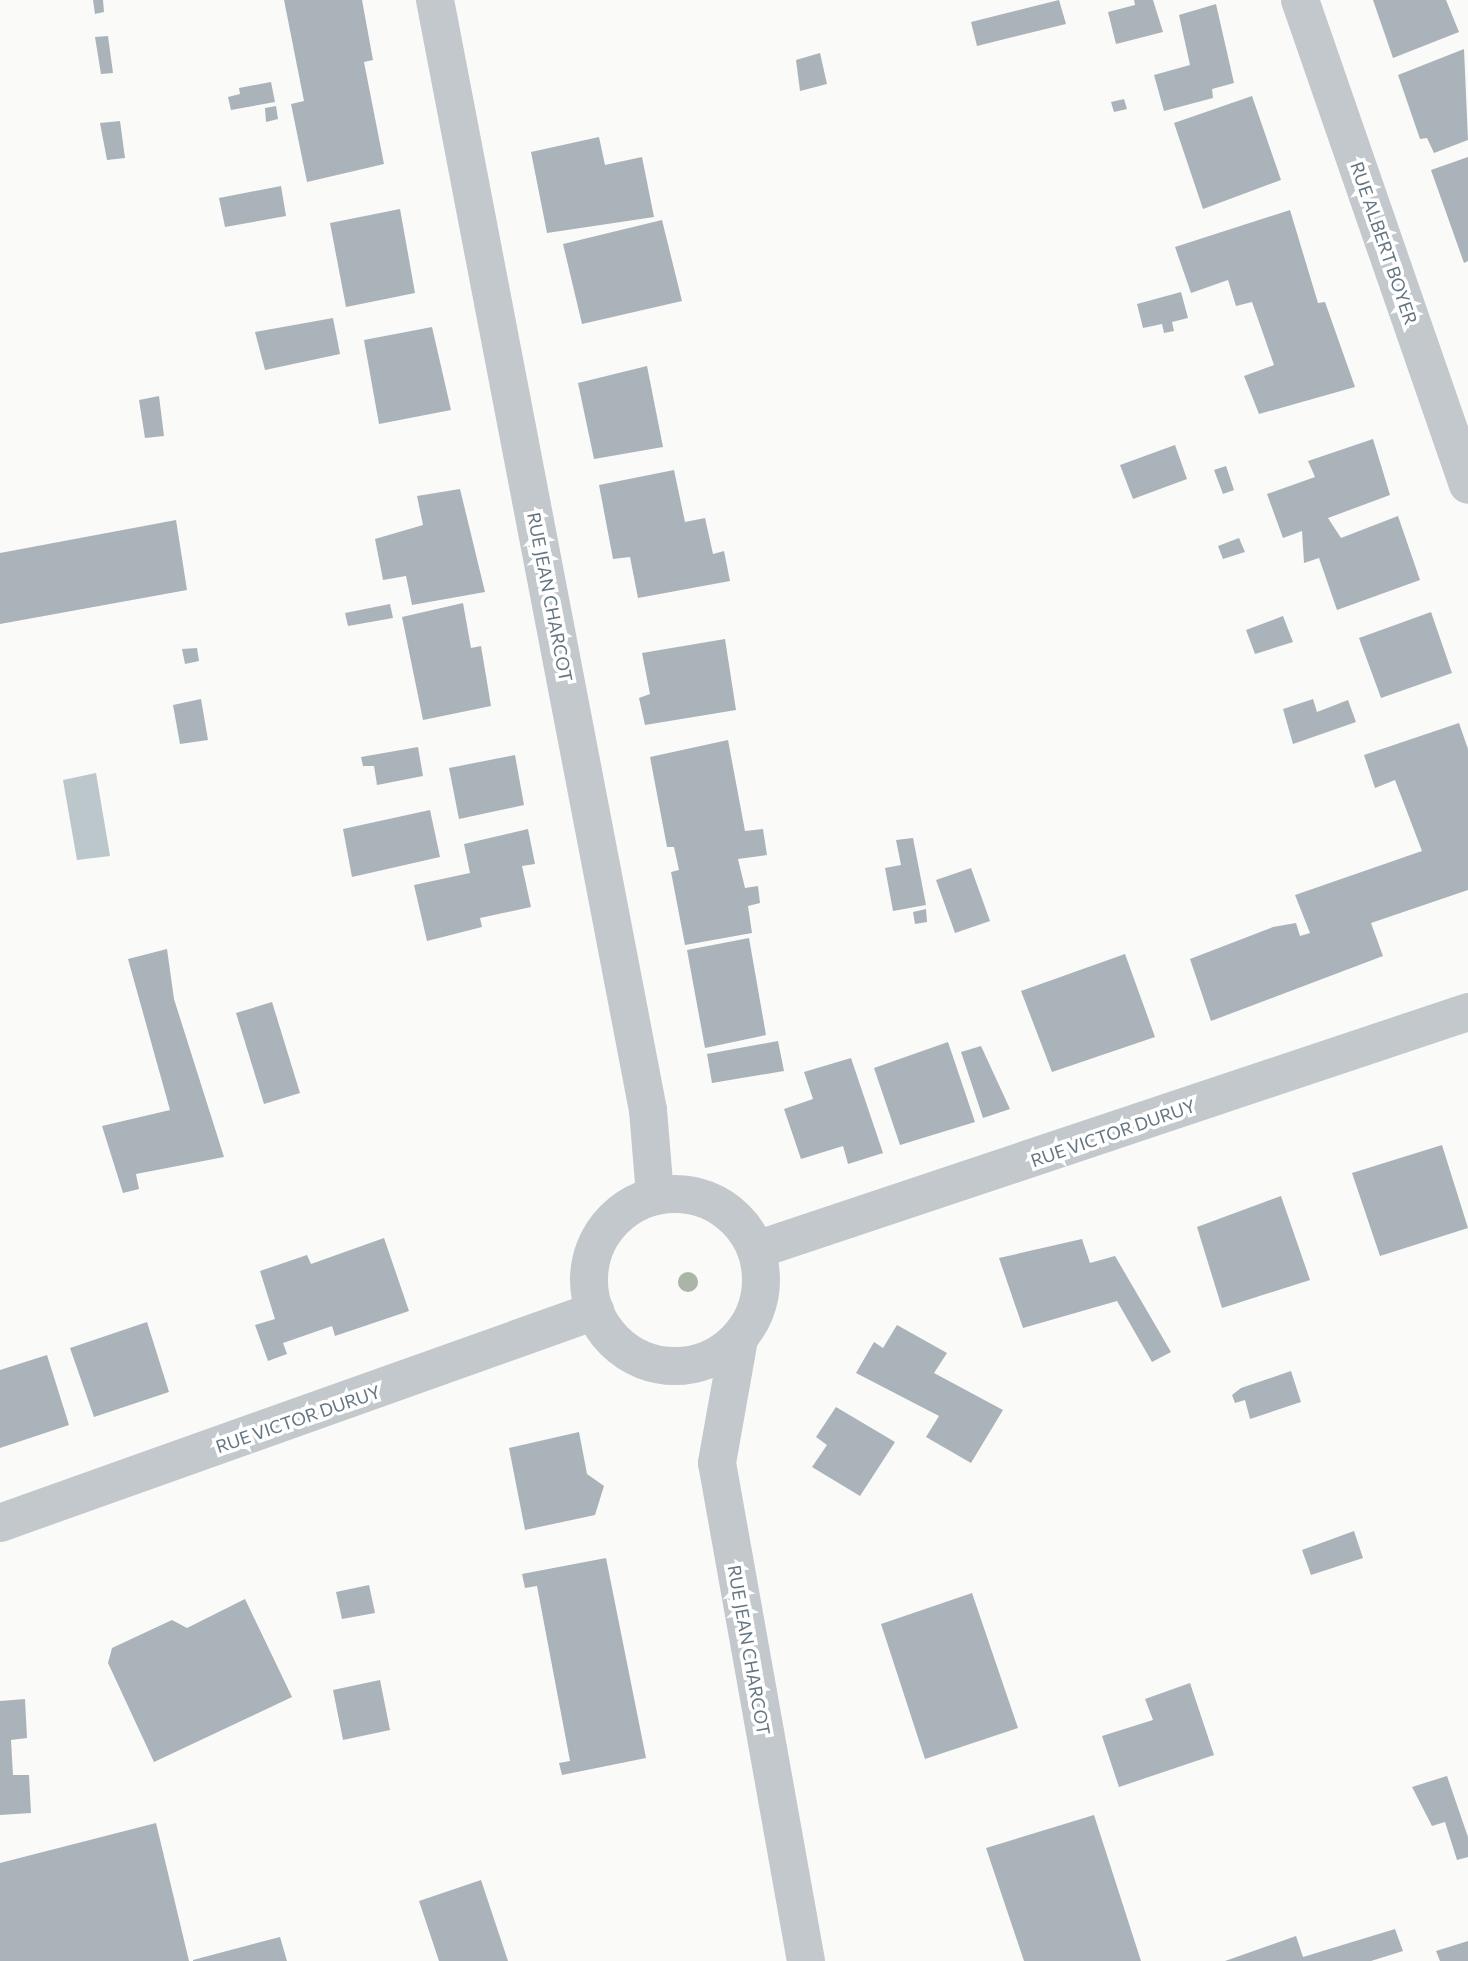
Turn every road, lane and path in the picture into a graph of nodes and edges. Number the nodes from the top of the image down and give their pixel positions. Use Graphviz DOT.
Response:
graph roads {
  1 [pos="435,0"];
  2 [pos="1300,0"];
  3 [pos="1468,485"];
  4 [pos="1468,1012"];
  5 [pos="655,1196"];
  6 [pos="756,1250"];
  7 [pos="595,1311"];
  8 [pos="739,1339"];
  9 [pos="0,1523"];
  10 [pos="806,1961"];
  1 -- 5 [label="street, RUE JEAN CHARCOT"];
  2 -- 3 [label="street, RUE ALBERT BOYER"];
  4 -- 6 [label="street, RUE VICTOR DURUY"];
  5 -- 6 [label="street"];
  5 -- 7 [label="street"];
  6 -- 8 [label="street"];
  7 -- 8 [label="street"];
  7 -- 9 [label="street, RUE VICTOR DURUY"];
  8 -- 10 [label="street, RUE JEAN CHARCOT"];
}
